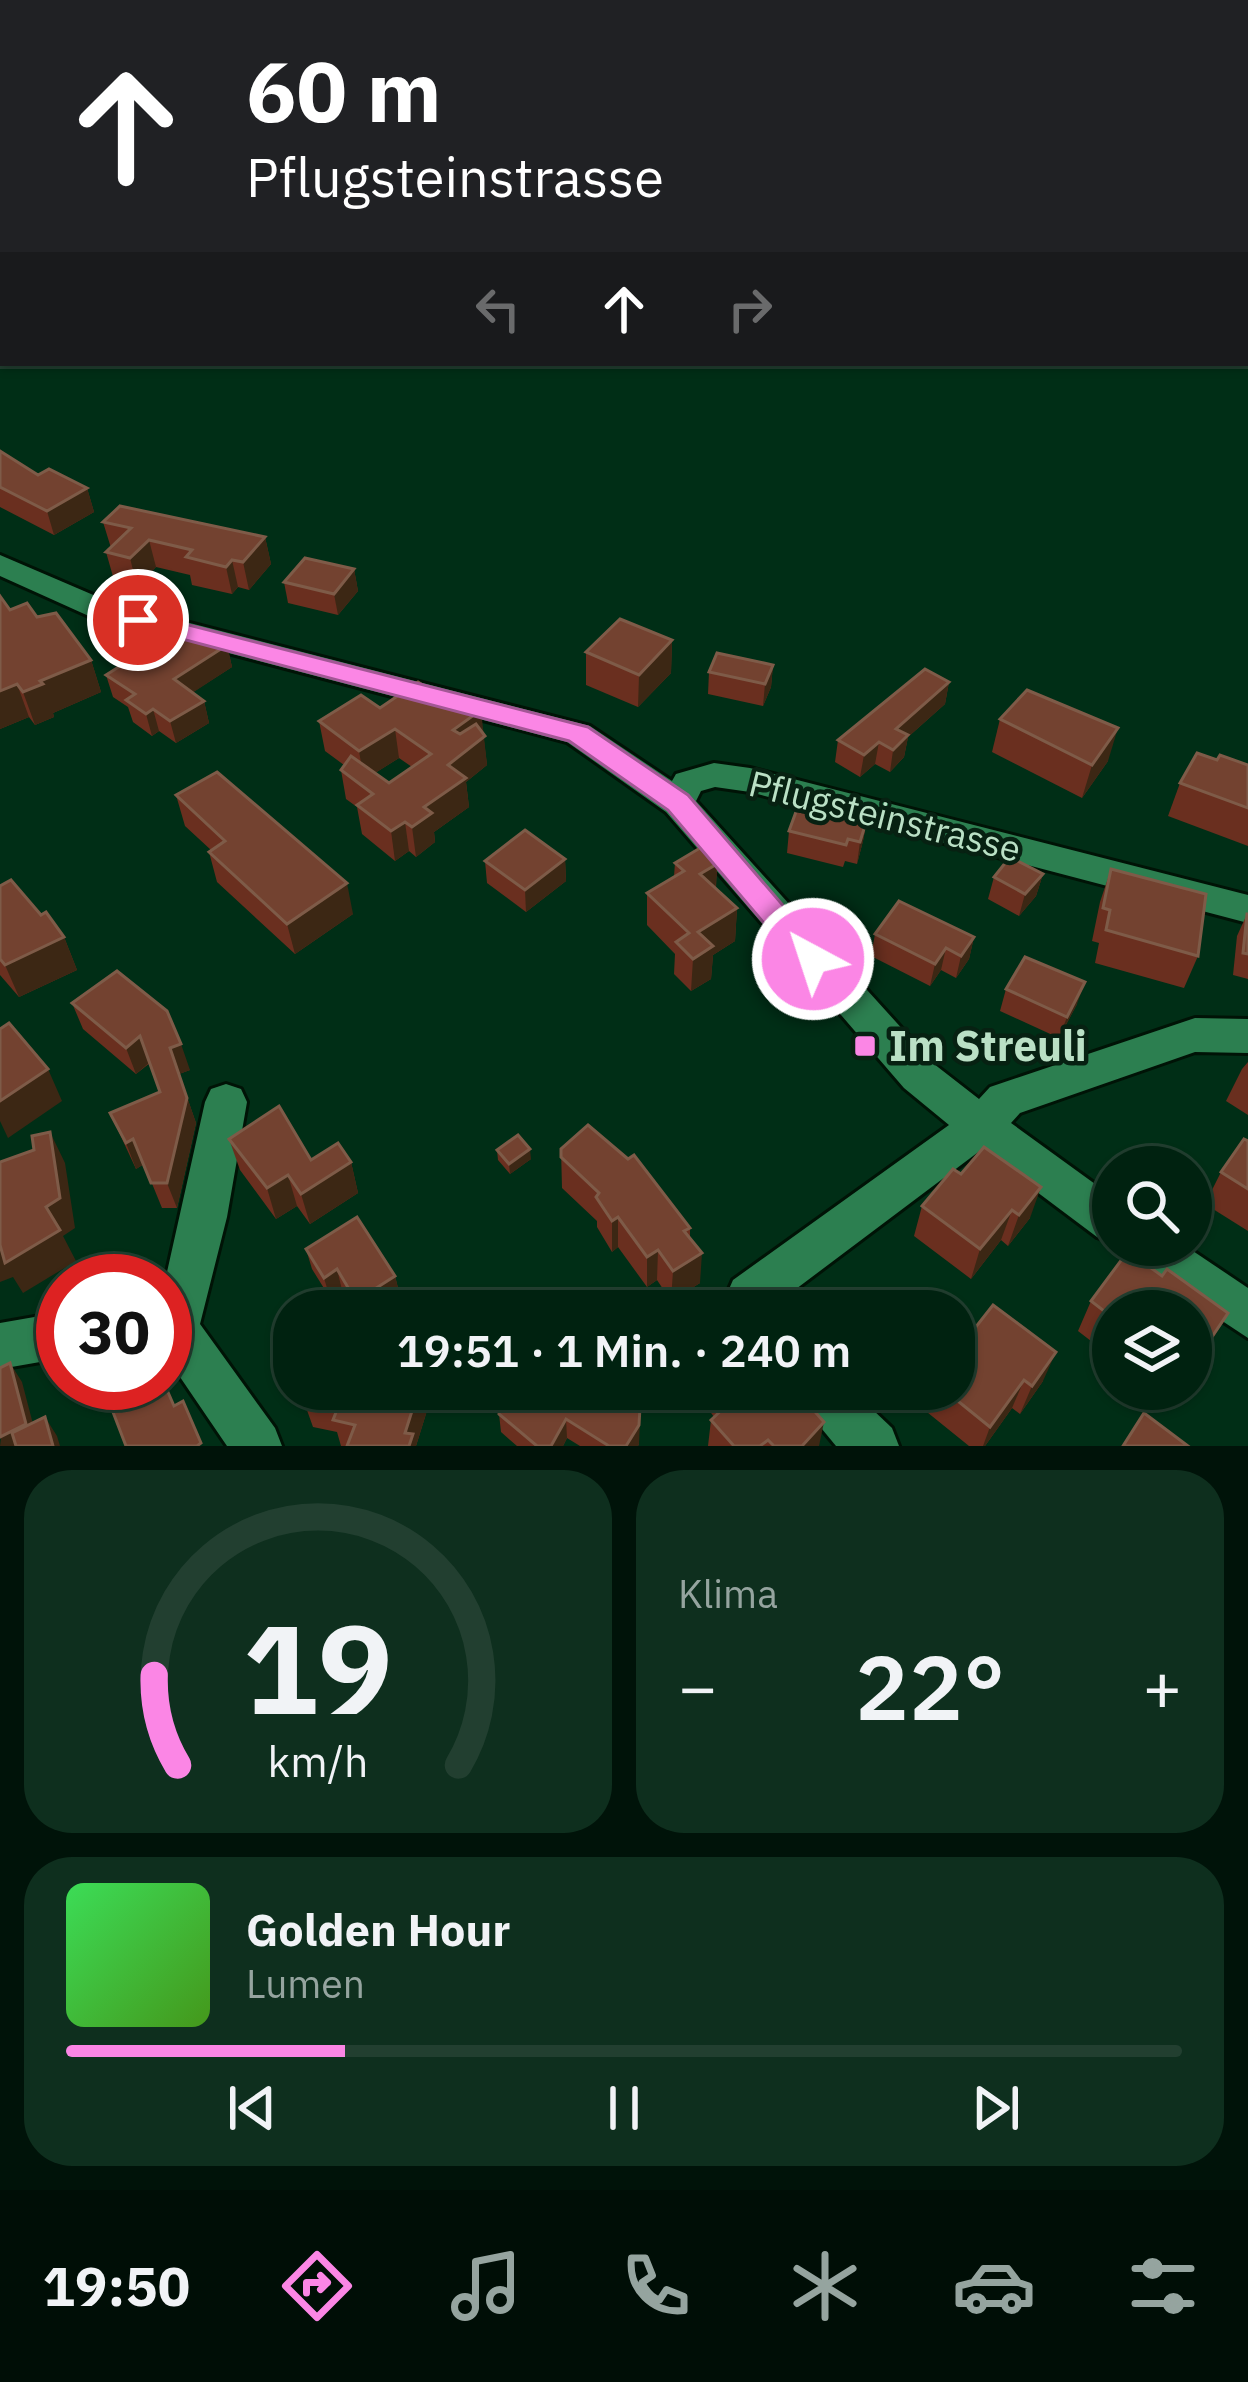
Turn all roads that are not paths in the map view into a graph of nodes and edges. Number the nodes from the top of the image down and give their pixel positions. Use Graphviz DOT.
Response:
graph roads {
  1 [pos="0,564"];
  2 [pos="678,803"];
  3 [pos="1248,909"];
  4 [pos="1248,1036"];
  5 [pos="226,1102"];
  6 [pos="982,1125"];
  7 [pos="1092,1206"];
  8 [pos="192,1258"];
  9 [pos="1176,1266"];
  10 [pos="757,1290"];
  11 [pos="1248,1316"];
  12 [pos="36,1340"];
  13 [pos="0,1346"];
  14 [pos="192,1358"];
  15 [pos="836,1410"];
  16 [pos="257,1446"];
  17 [pos="874,1446"];
  1 -- 2 [label="street"];
  2 -- 3 [label="street, Pflugsteinstrasse"];
  2 -- 6 [label="street"];
  4 -- 6 [label="street"];
  5 -- 8 [label="street"];
  6 -- 7 [label="street"];
  6 -- 10 [label="street"];
  9 -- 11 [label="street"];
  12 -- 13 [label="street"];
  14 -- 16 [label="street"];
  15 -- 17 [label="street"];
}
